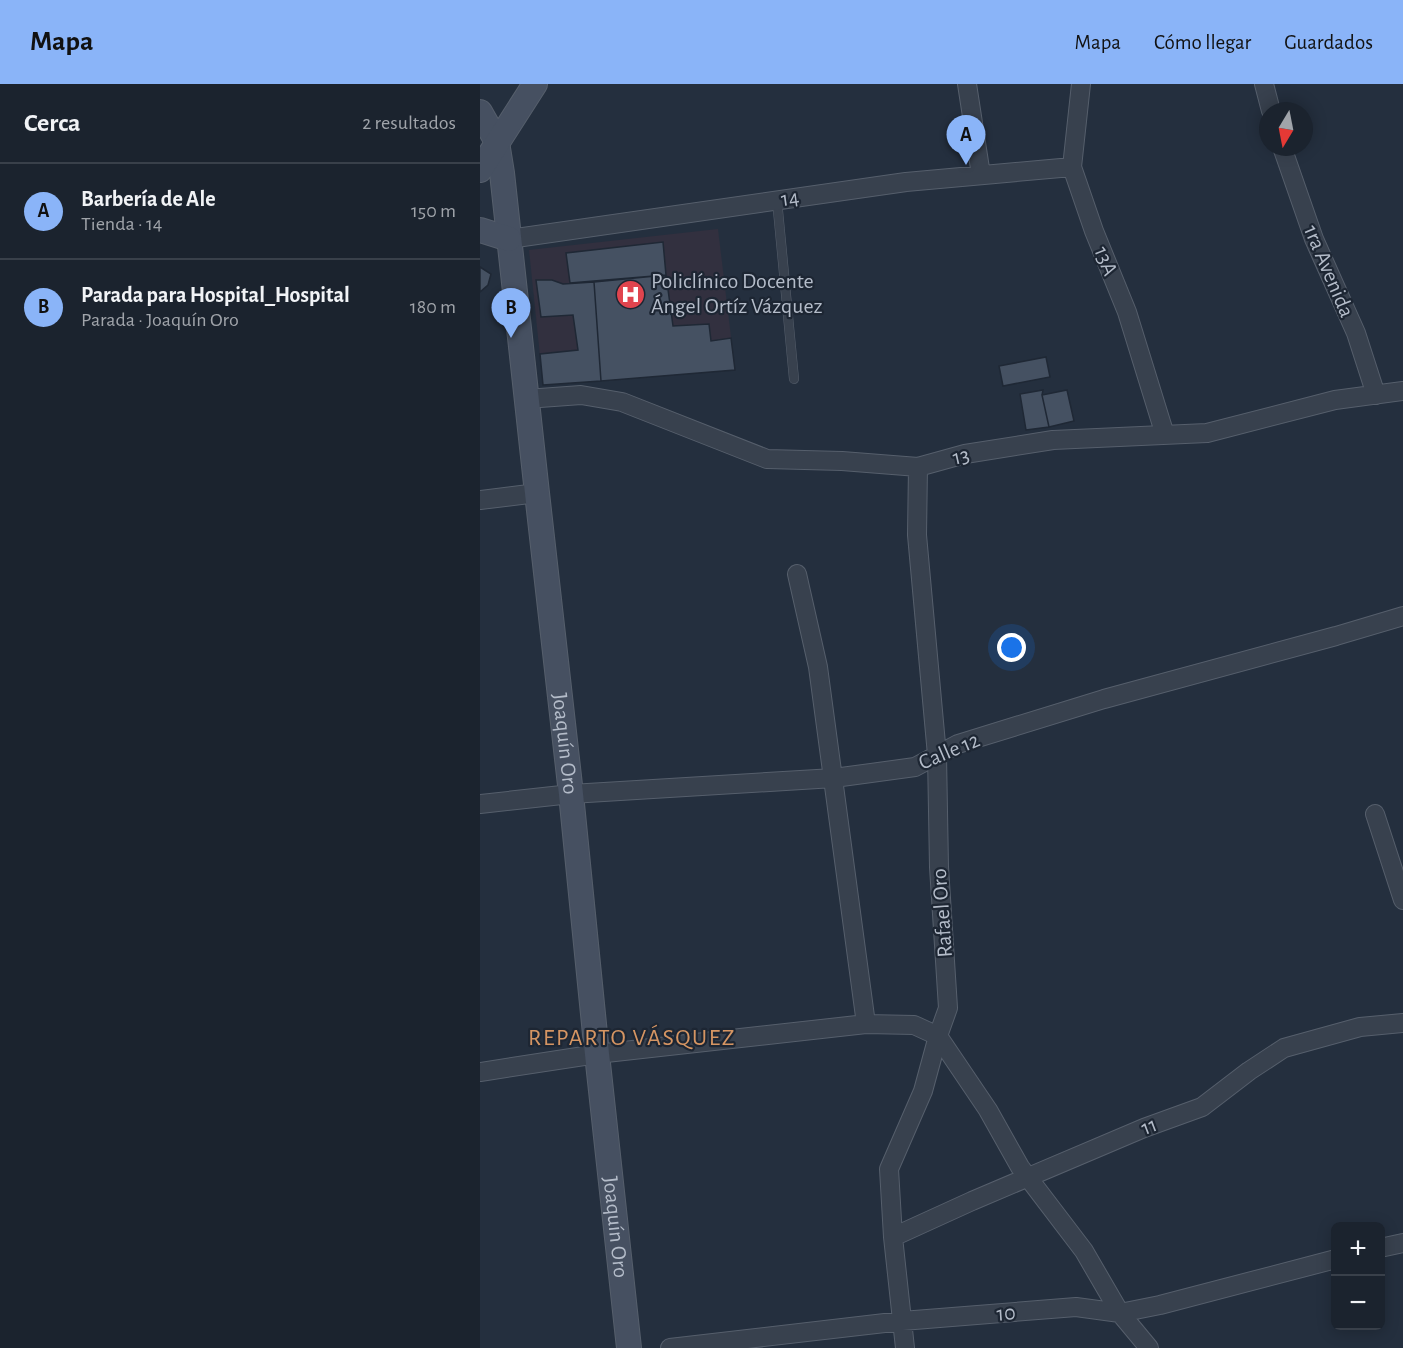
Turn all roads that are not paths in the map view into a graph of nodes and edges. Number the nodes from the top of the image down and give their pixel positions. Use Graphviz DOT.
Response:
graph roads {
  1 [pos="535,84"];
  2 [pos="967,84"];
  3 [pos="1081,84"];
  4 [pos="1264,84"];
  5 [pos="1269,102"];
  6 [pos="480,112"];
  7 [pos="497,142"];
  8 [pos="1285,156"];
  9 [pos="1072,167"];
  10 [pos="480,170"];
  11 [pos="981,175"];
  12 [pos="777,200"];
  13 [pos="480,231"];
  14 [pos="509,239"];
  15 [pos="794,379"];
  16 [pos="1403,391"];
  17 [pos="1376,395"];
  18 [pos="526,399"];
  19 [pos="1166,435"];
  20 [pos="918,467"];
  21 [pos="537,493"];
  22 [pos="480,500"];
  23 [pos="798,574"];
  24 [pos="1403,616"];
  25 [pos="937,755"];
  26 [pos="834,778"];
  27 [pos="572,794"];
  28 [pos="480,804"];
  29 [pos="1375,814"];
  30 [pos="1403,900"];
  31 [pos="1403,1023"];
  32 [pos="866,1024"];
  33 [pos="938,1036"];
  34 [pos="597,1054"];
  35 [pos="480,1072"];
  36 [pos="1028,1177"];
  37 [pos="893,1237"];
  38 [pos="1403,1243"];
  39 [pos="1385,1247"];
  40 [pos="1331,1260"];
  41 [pos="1120,1313"];
  42 [pos="902,1321"];
  43 [pos="629,1348"];
  44 [pos="670,1348"];
  45 [pos="905,1348"];
  46 [pos="1149,1348"];
  1 -- 7 [label="main road"];
  2 -- 11 [label="street"];
  3 -- 9 [label="street, 13A"];
  4 -- 5 [label="street"];
  6 -- 7 [label="main road"];
  7 -- 10 [label="main road"];
  7 -- 14 [label="main road, Joaquín Oro"];
  8 -- 17 [label="street, 1ra Avenida"];
  9 -- 11 [label="street, 14"];
  9 -- 19 [label="street, 13A"];
  11 -- 12 [label="street, 14"];
  12 -- 14 [label="street, 14"];
  12 -- 15 [label="lane"];
  13 -- 14 [label="main road"];
  14 -- 18 [label="main road, Joaquín Oro"];
  16 -- 17 [label="street, 13"];
  17 -- 19 [label="street, 13"];
  18 -- 20 [label="street, 13"];
  18 -- 21 [label="main road, Joaquín Oro"];
  19 -- 20 [label="street, 13"];
  20 -- 25 [label="street, Rafael Oro"];
  21 -- 22 [label="street"];
  21 -- 27 [label="main road, Joaquín Oro"];
  23 -- 26 [label="street"];
  24 -- 25 [label="street, Calle 12"];
  25 -- 26 [label="street, Calle 12"];
  25 -- 33 [label="street, Rafael Oro"];
  26 -- 27 [label="street, Calle 12"];
  26 -- 32 [label="street"];
  27 -- 28 [label="street, Calle 12"];
  27 -- 34 [label="main road, Joaquín Oro"];
  29 -- 30 [label="street"];
  31 -- 36 [label="street, 11"];
  32 -- 33 [label="street"];
  32 -- 34 [label="street"];
  33 -- 36 [label="street"];
  33 -- 37 [label="street, Rafael Oro"];
  34 -- 35 [label="street"];
  34 -- 43 [label="main road, Joaquín Oro"];
  36 -- 37 [label="street, 11"];
  36 -- 41 [label="street"];
  37 -- 42 [label="street, Rafael Oro"];
  38 -- 39 [label="street"];
  40 -- 41 [label="street, 10"];
  41 -- 42 [label="street, 10"];
  41 -- 46 [label="street"];
  42 -- 44 [label="street, 10"];
  42 -- 45 [label="street, Rafael Oro"];
}
